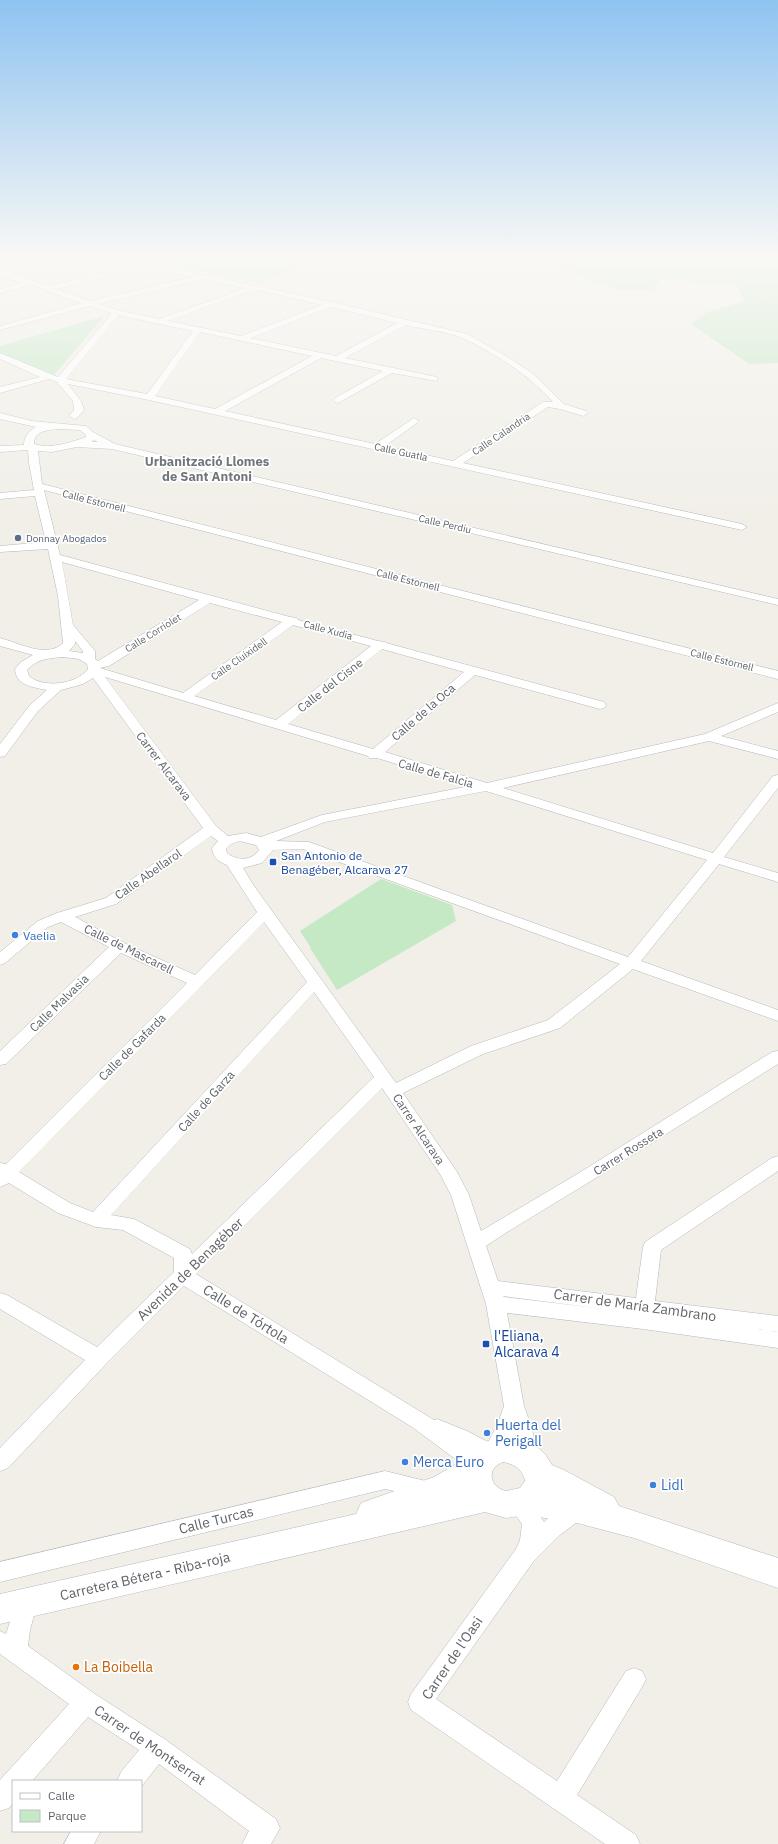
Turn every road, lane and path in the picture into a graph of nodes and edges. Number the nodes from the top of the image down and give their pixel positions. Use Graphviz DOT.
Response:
graph roads {
  1 [pos="90,344"];
  2 [pos="188,344"];
  3 [pos="263,344"];
  4 [pos="364,344"];
  5 [pos="480,344"];
  6 [pos="0,356"];
  7 [pos="318,356"];
  8 [pos="337,359"];
  9 [pos="389,370"];
  10 [pos="48,376"];
  11 [pos="60,380"];
  12 [pos="434,380"];
  13 [pos="0,390"];
  14 [pos="149,397"];
  15 [pos="338,400"];
  16 [pos="561,406"];
  17 [pos="216,412"];
  18 [pos="583,413"];
  19 [pos="0,416"];
  20 [pos="74,416"];
  21 [pos="414,421"];
  22 [pos="0,422"];
  23 [pos="55,426"];
  24 [pos="76,426"];
  25 [pos="32,433"];
  26 [pos="91,434"];
  27 [pos="78,444"];
  28 [pos="31,446"];
  29 [pos="112,446"];
  30 [pos="377,447"];
  31 [pos="0,448"];
  32 [pos="51,449"];
  33 [pos="455,464"];
  34 [pos="34,465"];
  35 [pos="39,490"];
  36 [pos="0,496"];
  37 [pos="742,527"];
  38 [pos="52,545"];
  39 [pos="0,549"];
  40 [pos="55,557"];
  41 [pos="210,598"];
  42 [pos="778,602"];
  43 [pos="293,620"];
  44 [pos="68,626"];
  45 [pos="0,642"];
  46 [pos="381,644"];
  47 [pos="50,654"];
  48 [pos="93,666"];
  49 [pos="473,670"];
  50 [pos="778,675"];
  51 [pos="79,682"];
  52 [pos="40,686"];
  53 [pos="57,687"];
  54 [pos="106,688"];
  55 [pos="185,697"];
  56 [pos="600,705"];
  57 [pos="778,707"];
  58 [pos="34,708"];
  59 [pos="278,725"];
  60 [pos="6,736"];
  61 [pos="709,737"];
  62 [pos="0,754"];
  63 [pos="778,754"];
  64 [pos="374,755"];
  65 [pos="778,779"];
  66 [pos="487,787"];
  67 [pos="211,829"];
  68 [pos="226,841"];
  69 [pos="262,849"];
  70 [pos="716,858"];
  71 [pos="232,862"];
  72 [pos="778,878"];
  73 [pos="246,887"];
  74 [pos="265,913"];
  75 [pos="62,916"];
  76 [pos="119,946"];
  77 [pos="0,960"];
  78 [pos="631,963"];
  79 [pos="196,981"];
  80 [pos="315,982"];
  81 [pos="778,1016"];
  82 [pos="778,1056"];
  83 [pos="0,1060"];
  84 [pos="388,1084"];
  85 [pos="778,1162"];
  86 [pos="2,1175"];
  87 [pos="96,1220"];
  88 [pos="477,1243"];
  89 [pos="184,1276"];
  90 [pos="494,1295"];
  91 [pos="0,1300"];
  92 [pos="644,1314"];
  93 [pos="778,1324"];
  94 [pos="778,1340"];
  95 [pos="99,1358"];
  96 [pos="514,1406"];
  97 [pos="484,1459"];
  98 [pos="0,1462"];
  99 [pos="528,1483"];
  100 [pos="433,1490"];
  101 [pos="488,1498"];
  102 [pos="577,1509"];
  103 [pos="634,1524"];
  104 [pos="291,1542"];
  105 [pos="525,1555"];
  106 [pos="0,1572"];
  107 [pos="778,1573"];
  108 [pos="13,1607"];
  109 [pos="8,1646"];
  110 [pos="634,1679"];
  111 [pos="86,1702"];
  112 [pos="157,1748"];
  113 [pos="17,1780"];
  114 [pos="131,1780"];
  115 [pos="12,1785"];
  116 [pos="561,1798"];
  117 [pos="0,1799"];
  118 [pos="87,1832"];
  119 [pos="77,1844"];
  120 [pos="255,1844"];
  121 [pos="627,1844"];
  1 -- 11 [label="street"];
  2 -- 14 [label="street"];
  3 -- 7 [label="street"];
  4 -- 8 [label="street"];
  5 -- 16 [label="street"];
  6 -- 10 [label="street, Calle Guatla"];
  7 -- 8 [label="street"];
  7 -- 17 [label="street"];
  8 -- 9 [label="street"];
  9 -- 12 [label="street"];
  9 -- 15 [label="street"];
  10 -- 11 [label="street, Calle Guatla"];
  10 -- 13 [label="street"];
  11 -- 14 [label="street, Calle Guatla"];
  11 -- 20 [label="street"];
  14 -- 17 [label="street, Calle Guatla"];
  16 -- 18 [label="street"];
  16 -- 33 [label="street, Calle Calandria"];
  17 -- 30 [label="street, Calle Guatla"];
  19 -- 23 [label="street"];
  20 -- 23 [label="street"];
  20 -- 24 [label="street"];
  21 -- 30 [label="street"];
  22 -- 25 [label="street"];
  23 -- 24 [label="street"];
  23 -- 25 [label="street"];
  24 -- 26 [label="street, Calle Perdiu"];
  25 -- 28 [label="street"];
  26 -- 27 [label="street"];
  26 -- 29 [label="street, Calle Perdiu"];
  27 -- 29 [label="street, Calle Perdiu"];
  27 -- 32 [label="street"];
  28 -- 31 [label="street"];
  28 -- 32 [label="street"];
  28 -- 34 [label="street, Carrer Alcarava"];
  29 -- 42 [label="street, Calle Perdiu"];
  30 -- 33 [label="street, Calle Guatla"];
  32 -- 34 [label="street"];
  33 -- 37 [label="street, Calle Guatla"];
  34 -- 35 [label="street, Carrer Alcarava"];
  35 -- 36 [label="street, Calle Estornell"];
  35 -- 38 [label="street, Carrer Alcarava"];
  35 -- 50 [label="street, Calle Estornell"];
  38 -- 39 [label="street"];
  38 -- 40 [label="street, Carrer Alcarava"];
  40 -- 41 [label="street, Calle Xudia"];
  40 -- 44 [label="street, Carrer Alcarava"];
  41 -- 43 [label="street, Calle Xudia"];
  41 -- 48 [label="street, Calle Corriolet"];
  43 -- 46 [label="street, Calle Xudia"];
  43 -- 55 [label="street, Calle Cluixidell"];
  44 -- 47 [label="street, Carrer Alcarava"];
  44 -- 48 [label="street, Carrer Alcarava"];
  45 -- 47 [label="street"];
  46 -- 49 [label="street, Calle Xudia"];
  46 -- 59 [label="street, Calle del Cisne"];
  47 -- 48 [label="street, Calle de Falcia"];
  47 -- 52 [label="street"];
  48 -- 51 [label="street, Calle Corriolet"];
  48 -- 54 [label="street, Carrer Alcarava"];
  48 -- 55 [label="street, Calle de Falcia"];
  49 -- 56 [label="street, Calle Xudia"];
  49 -- 64 [label="street, Calle de la Oca"];
  51 -- 53 [label="street"];
  51 -- 54 [label="street"];
  52 -- 53 [label="street"];
  52 -- 58 [label="street"];
  53 -- 58 [label="street"];
  54 -- 67 [label="street, Carrer Alcarava"];
  55 -- 59 [label="street, Calle de Falcia"];
  57 -- 61 [label="street"];
  58 -- 60 [label="street"];
  59 -- 64 [label="street, Calle de Falcia"];
  60 -- 62 [label="street"];
  61 -- 63 [label="street"];
  61 -- 66 [label="street"];
  64 -- 66 [label="street, Calle de Falcia"];
  65 -- 70 [label="street, Avenida de Benagéber"];
  66 -- 69 [label="street"];
  66 -- 70 [label="street, Calle de Falcia"];
  67 -- 68 [label="street, Carrer Alcarava"];
  67 -- 75 [label="street, Calle Abellarol"];
  68 -- 69 [label="street"];
  68 -- 71 [label="street, Carrer Alcarava"];
  69 -- 71 [label="street"];
  69 -- 73 [label="street"];
  69 -- 78 [label="street"];
  70 -- 72 [label="street, Calle de Falcia"];
  70 -- 78 [label="street, Avenida de Benagéber"];
  71 -- 73 [label="street, Carrer Alcarava"];
  73 -- 74 [label="street, Carrer Alcarava"];
  74 -- 79 [label="street, Calle de Gafarda"];
  74 -- 80 [label="street, Carrer Alcarava"];
  75 -- 76 [label="street, Calle de Mascarell"];
  75 -- 77 [label="street, Calle Abellarol"];
  76 -- 79 [label="street, Calle de Mascarell"];
  76 -- 83 [label="street, Calle Malvasia"];
  78 -- 81 [label="street"];
  78 -- 84 [label="street, Avenida de Benagéber"];
  79 -- 86 [label="street, Calle de Gafarda"];
  80 -- 84 [label="street, Carrer Alcarava"];
  80 -- 87 [label="street, Calle de Garza"];
  82 -- 88 [label="street, Carrer Rosseta"];
  84 -- 88 [label="street, Carrer Alcarava"];
  84 -- 89 [label="street, Avenida de Benagéber"];
  85 -- 92 [label="street"];
  86 -- 87 [label="street"];
  87 -- 89 [label="street"];
  88 -- 90 [label="street, Carrer Alcarava"];
  89 -- 95 [label="street, Avenida de Benagéber"];
  89 -- 97 [label="street, Calle de Tórtola"];
  90 -- 92 [label="street, Carrer de María Zambrano"];
  90 -- 96 [label="street, Carrer Alcarava"];
  91 -- 95 [label="street"];
  92 -- 93 [label="street, Carrer de María Zambrano"];
  92 -- 94 [label="street, Carrer de María Zambrano"];
  95 -- 98 [label="street, Avenida de Benagéber"];
  96 -- 97 [label="street, Carrer Alcarava"];
  96 -- 99 [label="street, Carrer Alcarava"];
  97 -- 99 [label="main road"];
  97 -- 100 [label="main road, Carretera Bétera - Riba-roja"];
  97 -- 101 [label="main road"];
  99 -- 101 [label="main road"];
  99 -- 102 [label="main road"];
  99 -- 103 [label="main road"];
  99 -- 105 [label="street, Carrer de l'Oasi"];
  100 -- 104 [label="main road, Carretera Bétera - Riba-roja"];
  100 -- 106 [label="street, Calle Turcas"];
  101 -- 104 [label="main road, Carretera Bétera - Riba-roja"];
  102 -- 103 [label="main road"];
  102 -- 105 [label="street, Carrer de l'Oasi"];
  103 -- 107 [label="main road"];
  104 -- 108 [label="main road, Carretera Bétera - Riba-roja"];
  105 -- 116 [label="street, Carrer de l'Oasi"];
  108 -- 109 [label="street, Carrer de Montserrat"];
  109 -- 111 [label="street, Carrer de Montserrat"];
  110 -- 116 [label="street"];
  111 -- 112 [label="street, Carrer de Montserrat"];
  111 -- 113 [label="street"];
  112 -- 114 [label="street"];
  112 -- 120 [label="street, Carrer de Montserrat"];
  115 -- 117 [label="street"];
  116 -- 121 [label="street, Carrer de l'Oasi"];
  118 -- 119 [label="street"];
}
